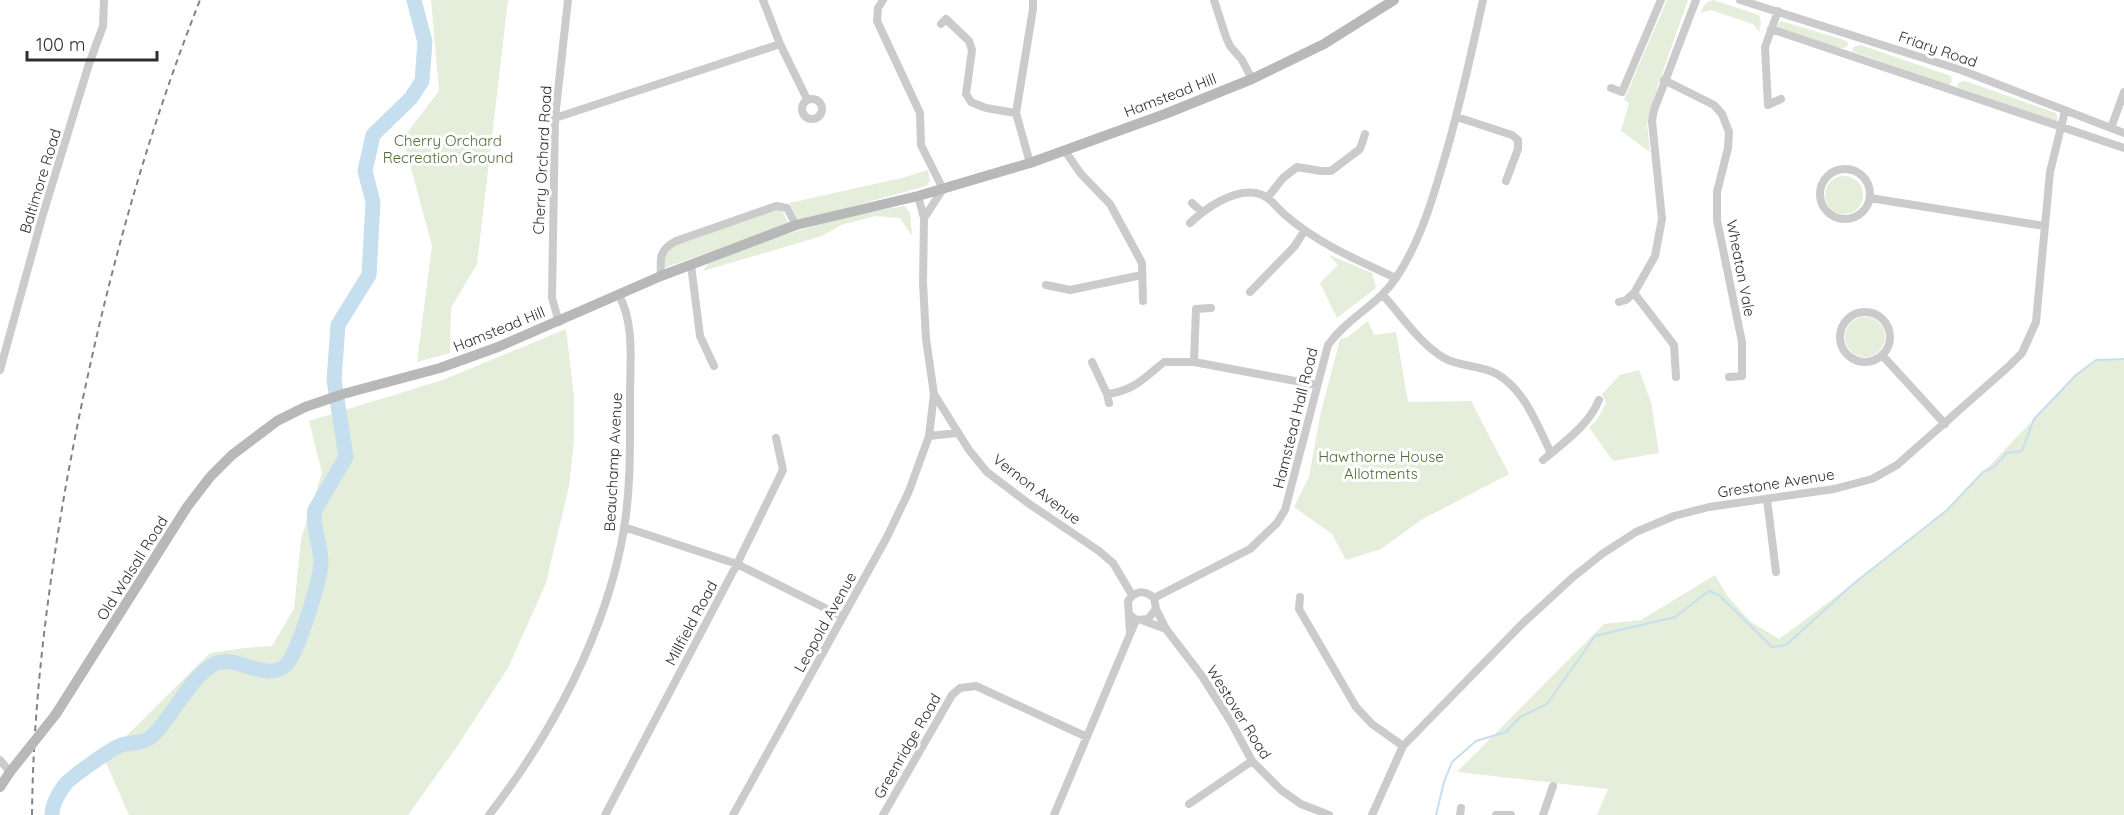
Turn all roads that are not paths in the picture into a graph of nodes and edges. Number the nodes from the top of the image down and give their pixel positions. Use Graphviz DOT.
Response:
graph roads {
  1 [pos="104,0"];
  2 [pos="568,0"];
  3 [pos="763,0"];
  4 [pos="883,0"];
  5 [pos="1033,0"];
  6 [pos="1214,0"];
  7 [pos="1394,0"];
  8 [pos="1483,0"];
  9 [pos="1661,0"];
  10 [pos="1696,0"];
  11 [pos="1740,0"];
  12 [pos="1778,10"];
  13 [pos="941,24"];
  14 [pos="1771,28"];
  15 [pos="780,44"];
  16 [pos="1252,79"];
  17 [pos="1664,80"];
  18 [pos="1611,88"];
  19 [pos="2123,97"];
  20 [pos="807,99"];
  21 [pos="1781,99"];
  22 [pos="2065,111"];
  23 [pos="1016,113"];
  24 [pos="1457,117"];
  25 [pos="555,118"];
  26 [pos="2062,127"];
  27 [pos="2111,128"];
  28 [pos="2124,133"];
  29 [pos="1365,134"];
  30 [pos="2124,148"];
  31 [pos="1065,151"];
  32 [pos="1030,163"];
  33 [pos="1506,181"];
  34 [pos="942,189"];
  35 [pos="918,196"];
  36 [pos="1268,197"];
  37 [pos="1870,198"];
  38 [pos="1192,203"];
  39 [pos="1202,212"];
  40 [pos="924,218"];
  41 [pos="1191,223"];
  42 [pos="796,225"];
  43 [pos="2044,226"];
  44 [pos="1305,230"];
  45 [pos="691,265"];
  46 [pos="1142,275"];
  47 [pos="661,276"];
  48 [pos="1396,278"];
  49 [pos="1046,285"];
  50 [pos="1256,285"];
  51 [pos="1264,291"];
  52 [pos="1250,292"];
  53 [pos="1634,293"];
  54 [pos="619,294"];
  55 [pos="1383,295"];
  56 [pos="1143,301"];
  57 [pos="1619,302"];
  58 [pos="1211,308"];
  59 [pos="559,322"];
  60 [pos="1882,355"];
  61 [pos="1,358"];
  62 [pos="1092,362"];
  63 [pos="1194,362"];
  64 [pos="714,366"];
  65 [pos="0,370"];
  66 [pos="1676,377"];
  67 [pos="1728,377"];
  68 [pos="1317,385"];
  69 [pos="934,394"];
  70 [pos="1107,394"];
  71 [pos="1599,400"];
  72 [pos="321,401"];
  73 [pos="1109,403"];
  74 [pos="1946,424"];
  75 [pos="957,433"];
  76 [pos="929,436"];
  77 [pos="776,438"];
  78 [pos="1551,453"];
  79 [pos="1543,460"];
  80 [pos="1767,499"];
  81 [pos="624,527"];
  82 [pos="737,564"];
  83 [pos="1776,572"];
  84 [pos="1132,595"];
  85 [pos="1300,597"];
  86 [pos="1154,598"];
  87 [pos="1156,609"];
  88 [pos="1129,614"];
  89 [pos="843,616"];
  90 [pos="1140,620"];
  91 [pos="1166,629"];
  92 [pos="1130,636"];
  93 [pos="1087,737"];
  94 [pos="1403,746"];
  95 [pos="0,760"];
  96 [pos="1252,761"];
  97 [pos="10,772"];
  98 [pos="1552,786"];
  99 [pos="0,787"];
  100 [pos="1189,804"];
  101 [pos="489,815"];
  102 [pos="605,815"];
  103 [pos="733,815"];
  104 [pos="883,815"];
  105 [pos="1054,815"];
  106 [pos="1329,815"];
  107 [pos="1372,815"];
  108 [pos="1496,815"];
  109 [pos="1511,815"];
  110 [pos="1543,815"];
  1 -- 61 [label="street, Baltimore Road"];
  2 -- 25 [label="street, Cherry Orchard Road"];
  3 -- 15 [label="street"];
  4 -- 34 [label="street"];
  5 -- 23 [label="street"];
  6 -- 16 [label="street"];
  7 -- 16 [label="main road, Hamstead Hill"];
  8 -- 24 [label="street, Hamstead Hall Road"];
  9 -- 18 [label="street"];
  10 -- 17 [label="street"];
  11 -- 12 [label="street, Friary Road"];
  12 -- 14 [label="street"];
  12 -- 22 [label="street, Friary Road"];
  13 -- 23 [label="street"];
  14 -- 21 [label="street"];
  14 -- 26 [label="street"];
  15 -- 20 [label="street"];
  15 -- 25 [label="street"];
  16 -- 31 [label="main road, Hamstead Hill"];
  17 -- 53 [label="street"];
  17 -- 67 [label="street, Wheaton Vale"];
  19 -- 27 [label="street"];
  22 -- 26 [label="street, Grestone Avenue"];
  22 -- 27 [label="street, Friary Road"];
  23 -- 32 [label="street"];
  24 -- 33 [label="street"];
  24 -- 48 [label="street, Hamstead Hall Road"];
  25 -- 59 [label="street, Cherry Orchard Road"];
  26 -- 30 [label="street"];
  26 -- 43 [label="street, Grestone Avenue"];
  27 -- 28 [label="street, Friary Road"];
  29 -- 36 [label="street"];
  31 -- 32 [label="main road, Hamstead Hill"];
  31 -- 46 [label="street"];
  32 -- 34 [label="main road, Hamstead Hill"];
  34 -- 35 [label="main road, Hamstead Hill"];
  34 -- 40 [label="street"];
  35 -- 40 [label="street, Vernon Avenue"];
  35 -- 42 [label="main road, Hamstead Hill"];
  36 -- 39 [label="street"];
  36 -- 44 [label="street"];
  37 -- 37 [label="street"];
  37 -- 43 [label="street"];
  38 -- 39 [label="street"];
  39 -- 41 [label="street"];
  40 -- 69 [label="street, Vernon Avenue"];
  42 -- 45 [label="main road, Hamstead Hill"];
  42 -- 47 [label="street"];
  43 -- 74 [label="street, Grestone Avenue"];
  44 -- 48 [label="street"];
  44 -- 50 [label="street"];
  45 -- 47 [label="main road, Hamstead Hill"];
  45 -- 64 [label="street"];
  46 -- 49 [label="street"];
  46 -- 56 [label="street"];
  47 -- 54 [label="main road, Hamstead Hill"];
  48 -- 55 [label="street, Hamstead Hall Road"];
  50 -- 51 [label="street"];
  50 -- 52 [label="street"];
  53 -- 57 [label="street"];
  53 -- 66 [label="street"];
  54 -- 59 [label="main road, Hamstead Hill"];
  54 -- 81 [label="street, Beauchamp Avenue"];
  55 -- 68 [label="street, Hamstead Hall Road"];
  55 -- 78 [label="street"];
  58 -- 63 [label="street"];
  59 -- 72 [label="main road, Hamstead Hill"];
  60 -- 60 [label="street"];
  60 -- 74 [label="street"];
  61 -- 65 [label="street, Baltimore Road"];
  62 -- 70 [label="street"];
  63 -- 68 [label="street"];
  63 -- 70 [label="street"];
  68 -- 86 [label="street, Hamstead Hall Road"];
  69 -- 75 [label="street, Vernon Avenue"];
  69 -- 76 [label="street, Leopold Avenue"];
  70 -- 73 [label="street"];
  71 -- 78 [label="street"];
  72 -- 97 [label="main road, Old Walsall Road, bridge"];
  74 -- 80 [label="street, Grestone Avenue"];
  75 -- 76 [label="street"];
  75 -- 84 [label="street, Vernon Avenue"];
  76 -- 89 [label="street, Leopold Avenue"];
  77 -- 82 [label="street, Millfield Road"];
  78 -- 79 [label="street"];
  80 -- 83 [label="street"];
  80 -- 94 [label="street, Grestone Avenue"];
  81 -- 82 [label="street"];
  81 -- 101 [label="street, Beauchamp Avenue"];
  82 -- 89 [label="street"];
  82 -- 102 [label="street, Millfield Road"];
  84 -- 86 [label="street"];
  84 -- 88 [label="street"];
  85 -- 94 [label="street"];
  86 -- 87 [label="street"];
  87 -- 90 [label="street"];
  87 -- 91 [label="street, Westover Road"];
  88 -- 90 [label="street"];
  88 -- 92 [label="street"];
  89 -- 103 [label="street, Leopold Avenue"];
  90 -- 91 [label="street"];
  90 -- 92 [label="street"];
  91 -- 96 [label="street, Westover Road"];
  92 -- 93 [label="street"];
  93 -- 104 [label="street, Greenridge Road"];
  93 -- 105 [label="street"];
  94 -- 107 [label="street, Grestone Avenue"];
  95 -- 97 [label="street"];
  96 -- 100 [label="street"];
  96 -- 106 [label="street, Westover Road"];
  97 -- 99 [label="main road, Old Walsall Road"];
  98 -- 110 [label="street"];
  108 -- 109 [label="street"];
}
